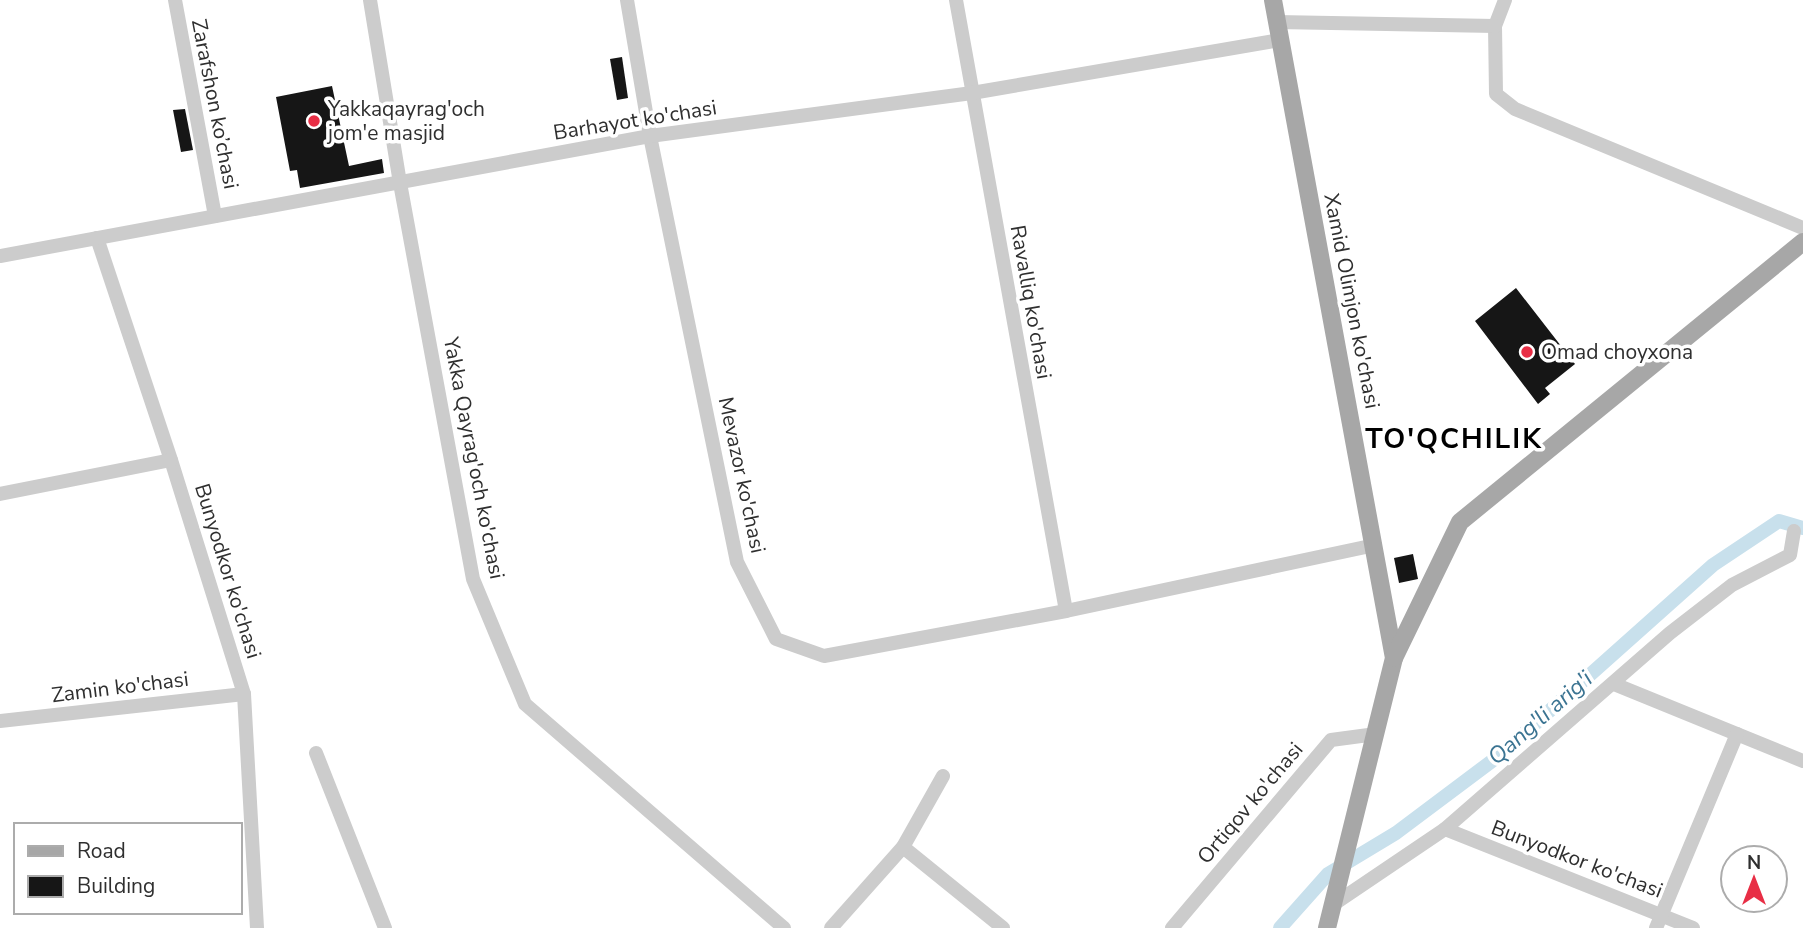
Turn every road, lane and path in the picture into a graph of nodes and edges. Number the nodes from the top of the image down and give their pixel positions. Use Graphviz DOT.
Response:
graph roads {
  1 [pos="175,0"];
  2 [pos="370,0"];
  3 [pos="627,0"];
  4 [pos="956,0"];
  5 [pos="1273,0"];
  6 [pos="1506,0"];
  7 [pos="1277,22"];
  8 [pos="1495,26"];
  9 [pos="1280,40"];
  10 [pos="972,93"];
  11 [pos="650,136"];
  12 [pos="400,183"];
  13 [pos="215,216"];
  14 [pos="1803,228"];
  15 [pos="97,238"];
  16 [pos="1803,242"];
  17 [pos="0,256"];
  18 [pos="171,460"];
  19 [pos="0,494"];
  20 [pos="1794,531"];
  21 [pos="1374,545"];
  22 [pos="1796,555"];
  23 [pos="1066,611"];
  24 [pos="1394,658"];
  25 [pos="1614,684"];
  26 [pos="244,694"];
  27 [pos="0,721"];
  28 [pos="1376,734"];
  29 [pos="1737,734"];
  30 [pos="316,752"];
  31 [pos="1803,761"];
  32 [pos="943,776"];
  33 [pos="1445,829"];
  34 [pos="903,847"];
  35 [pos="1334,904"];
  36 [pos="1659,921"];
  37 [pos="257,928"];
  38 [pos="385,928"];
  39 [pos="783,928"];
  40 [pos="831,928"];
  41 [pos="1003,928"];
  42 [pos="1172,928"];
  43 [pos="1327,928"];
  44 [pos="1693,928"];
  1 -- 13 [label="street, Zarafshon ko’chasi"];
  2 -- 12 [label="street, Yakka Qayrag'och ko'chasi"];
  3 -- 11 [label="street, Mevazor ko'chasi"];
  4 -- 10 [label="street, Ravalliq ko'chasi"];
  5 -- 7 [label="main road, Xamid Olimjon ko'chasi"];
  6 -- 8 [label="street"];
  7 -- 8 [label="street"];
  7 -- 9 [label="main road, Xamid Olimjon ko'chasi"];
  8 -- 14 [label="street"];
  9 -- 10 [label="street, Barhayot ko'chasi"];
  9 -- 21 [label="main road, Xamid Olimjon ko'chasi"];
  10 -- 11 [label="street, Barhayot ko'chasi"];
  10 -- 23 [label="street, Ravalliq ko'chasi"];
  11 -- 12 [label="street, Barhayot ko'chasi"];
  11 -- 23 [label="street, Mevazor ko'chasi"];
  12 -- 13 [label="street, Barhayot ko'chasi"];
  12 -- 39 [label="street, Yakka Qayrag'och ko'chasi"];
  13 -- 15 [label="street, Barhayot ko'chasi"];
  15 -- 17 [label="street, Barhayot ko'chasi"];
  15 -- 18 [label="street, Bunyodkor ko'chasi"];
  16 -- 24 [label="main road"];
  18 -- 19 [label="street"];
  18 -- 26 [label="street, Bunyodkor ko'chasi"];
  20 -- 22 [label="street"];
  21 -- 23 [label="street, Mevazor ko'chasi"];
  21 -- 24 [label="main road, Xamid Olimjon ko'chasi"];
  22 -- 25 [label="street"];
  24 -- 28 [label="main road, Xamid Olimjon ko'chasi"];
  25 -- 29 [label="street"];
  25 -- 33 [label="street"];
  26 -- 27 [label="street, Zamin ko'chasi"];
  26 -- 37 [label="street, Bunyodkor ko'chasi"];
  28 -- 35 [label="main road, Xamid Olimjon ko'chasi"];
  28 -- 42 [label="street, Ortiqov ko'chasi"];
  29 -- 31 [label="street"];
  29 -- 36 [label="street"];
  30 -- 38 [label="street"];
  32 -- 34 [label="street"];
  33 -- 35 [label="street"];
  33 -- 36 [label="street, Bunyodkor ko'chasi"];
  34 -- 40 [label="street"];
  34 -- 41 [label="street"];
  35 -- 43 [label="main road"];
  36 -- 44 [label="street, Bunyodkor ko'chasi"];
}
